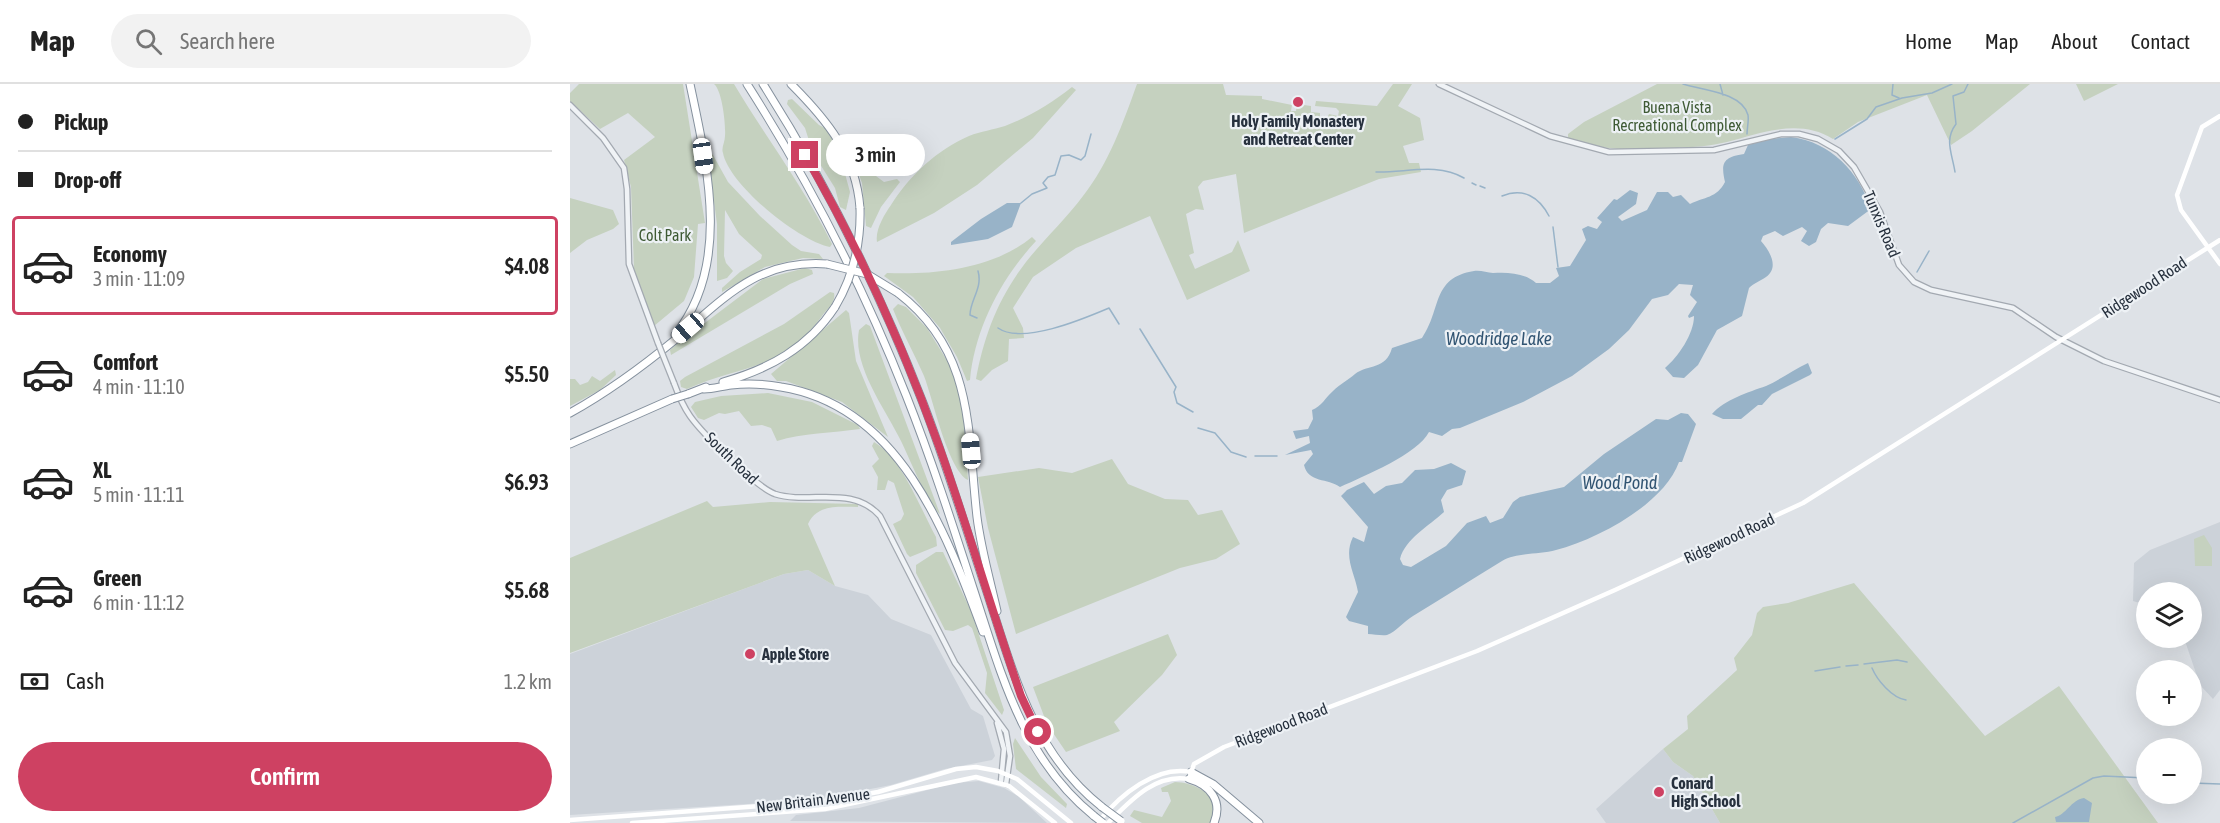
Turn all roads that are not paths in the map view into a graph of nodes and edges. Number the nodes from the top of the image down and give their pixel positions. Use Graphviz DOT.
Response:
graph roads {
  1 [pos="690,84"];
  2 [pos="749,84"];
  3 [pos="763,84"];
  4 [pos="791,84"];
  5 [pos="1439,84"];
  6 [pos="570,105"];
  7 [pos="2220,116"];
  8 [pos="2220,240"];
  9 [pos="2208,247"];
  10 [pos="2220,264"];
  11 [pos="2062,339"];
  12 [pos="668,344"];
  13 [pos="704,389"];
  14 [pos="2220,400"];
  15 [pos="570,413"];
  16 [pos="570,444"];
  17 [pos="998,625"];
  18 [pos="1002,677"];
  19 [pos="948,771"];
  20 [pos="1005,773"];
  21 [pos="1190,776"];
  22 [pos="942,783"];
  23 [pos="1004,783"];
  24 [pos="868,794"];
  25 [pos="869,801"];
  26 [pos="782,806"];
  27 [pos="788,813"];
  28 [pos="570,820"];
  29 [pos="1096,820"];
  30 [pos="632,823"];
  31 [pos="1055,823"];
  32 [pos="1071,823"];
  33 [pos="1103,823"];
  34 [pos="1108,823"];
  35 [pos="1123,823"];
  36 [pos="1214,823"];
  37 [pos="1259,823"];
  1 -- 12 [label="highway"];
  2 -- 18 [label="highway"];
  3 -- 17 [label="highway"];
  4 -- 13 [label="highway, bridge"];
  5 -- 11 [label="street, Tunxis Road"];
  6 -- 20 [label="street, South Road, bridge"];
  7 -- 9 [label="main road"];
  8 -- 9 [label="main road, Ridgewood Road"];
  9 -- 10 [label="main road"];
  9 -- 11 [label="main road, Ridgewood Road"];
  11 -- 14 [label="street, Tunxis Road"];
  11 -- 21 [label="main road, Ridgewood Road"];
  12 -- 15 [label="highway"];
  12 -- 17 [label="highway, bridge"];
  13 -- 16 [label="highway, bridge"];
  13 -- 18 [label="highway"];
  17 -- 35 [label="highway, bridge"];
  18 -- 29 [label="highway"];
  19 -- 20 [label="main road, New Britain Avenue"];
  19 -- 22 [label="main road"];
  19 -- 24 [label="main road, New Britain Avenue"];
  20 -- 23 [label="street, South Road"];
  20 -- 32 [label="main road, New Britain Avenue"];
  21 -- 29 [label="main road"];
  21 -- 34 [label="main road"];
  21 -- 36 [label="highway"];
  21 -- 37 [label="highway"];
  22 -- 23 [label="main road, New Britain Avenue"];
  22 -- 25 [label="main road, New Britain Avenue"];
  23 -- 31 [label="main road, New Britain Avenue"];
  24 -- 25 [label="main road"];
  24 -- 26 [label="main road, New Britain Avenue"];
  25 -- 27 [label="main road, New Britain Avenue"];
  26 -- 27 [label="main road"];
  26 -- 28 [label="main road, New Britain Avenue"];
  27 -- 30 [label="main road, New Britain Avenue"];
  29 -- 33 [label="highway, bridge"];
}
